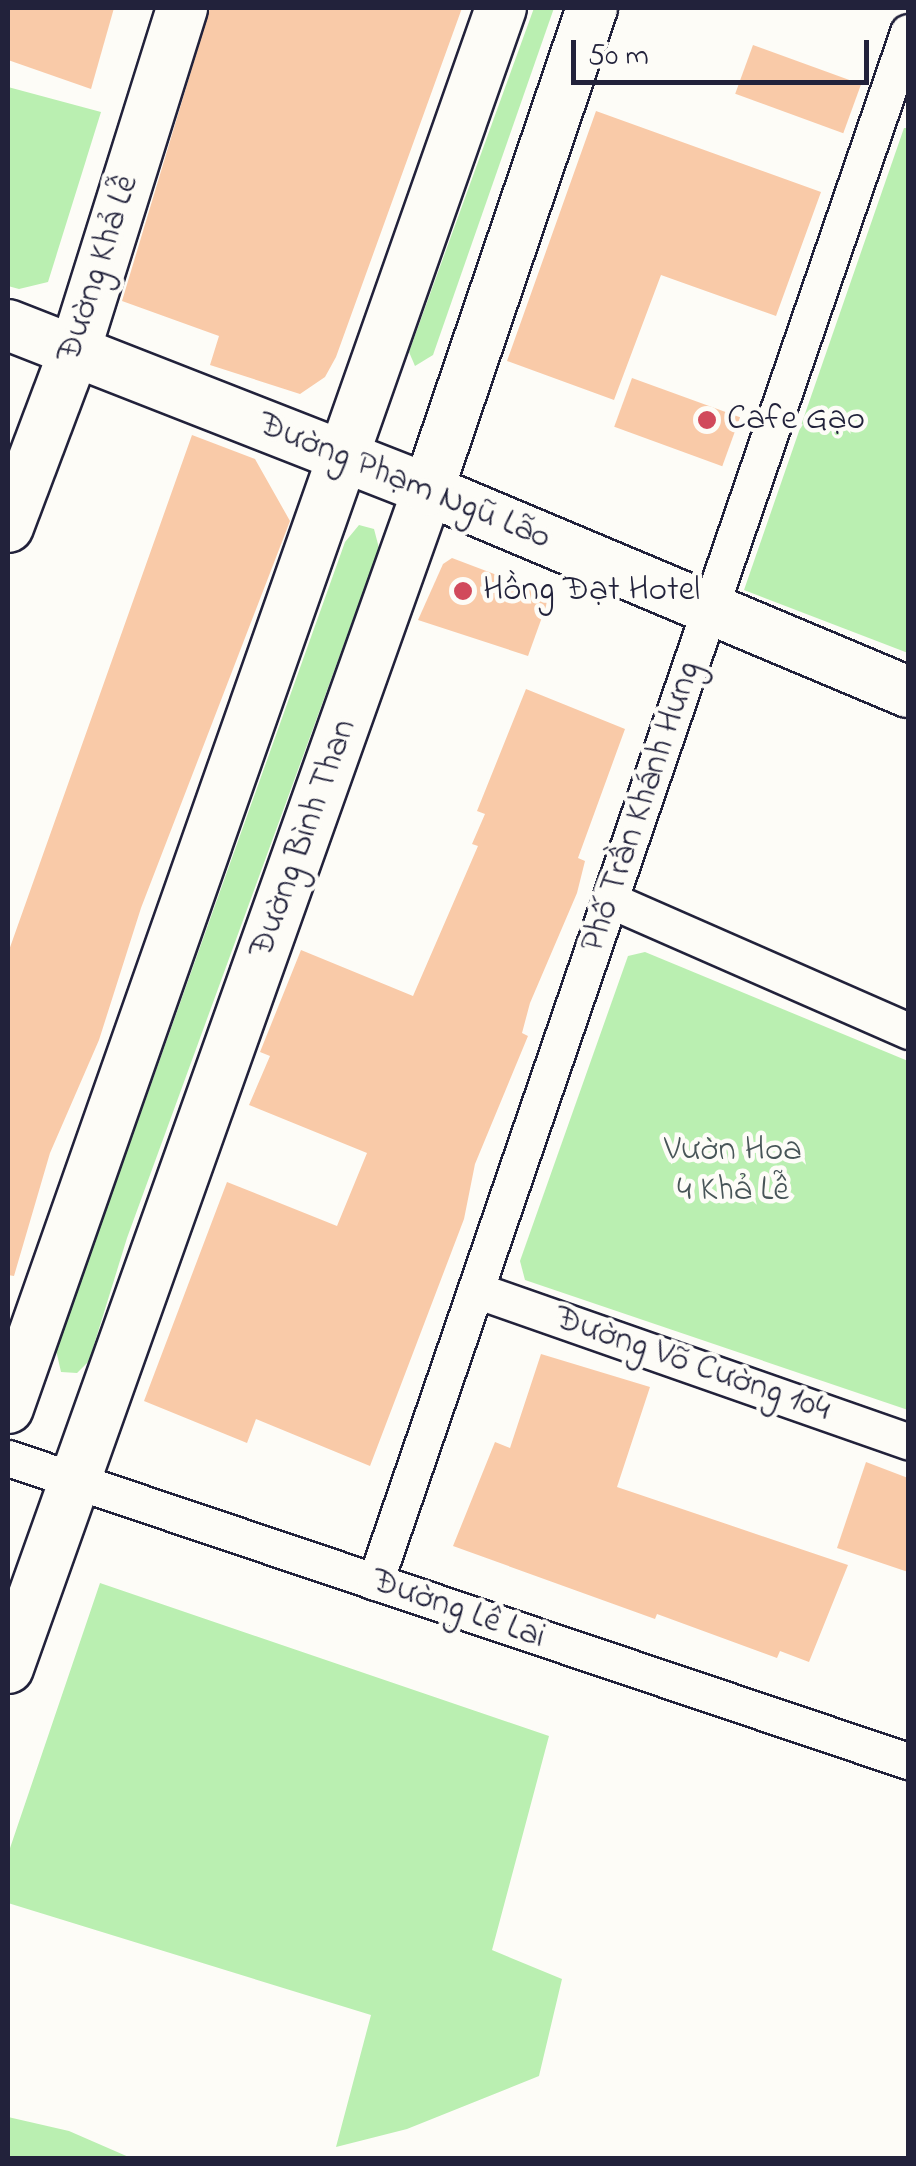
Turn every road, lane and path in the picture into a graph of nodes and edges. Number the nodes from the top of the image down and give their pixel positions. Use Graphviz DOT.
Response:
graph roads {
  1 [pos="182,8"];
  2 [pos="501,8"];
  3 [pos="592,8"];
  4 [pos="908,32"];
  5 [pos="902,74"];
  6 [pos="8,325"];
  7 [pos="74,350"];
  8 [pos="344,456"];
  9 [pos="428,490"];
  10 [pos="8,522"];
  11 [pos="711,605"];
  12 [pos="908,692"];
  13 [pos="610,900"];
  14 [pos="908,1030"];
  15 [pos="476,1290"];
  16 [pos="8,1408"];
  17 [pos="908,1441"];
  18 [pos="8,1458"];
  19 [pos="76,1480"];
  20 [pos="375,1582"];
  21 [pos="8,1668"];
  22 [pos="908,1762"];
  1 -- 7 [label="main road, Đường Khả Lễ"];
  2 -- 8 [label="main road"];
  3 -- 9 [label="main road, Đường Bình Than"];
  4 -- 5 [label="street, Phố Trần Khánh Hưng"];
  5 -- 11 [label="street, Phố Trần Khánh Hưng"];
  6 -- 7 [label="main road, Đường Phạm Ngũ Lão"];
  7 -- 8 [label="main road, Đường Phạm Ngũ Lão"];
  7 -- 10 [label="main road, Đường Khả Lễ"];
  8 -- 9 [label="main road, Đường Phạm Ngũ Lão"];
  8 -- 16 [label="main road"];
  9 -- 11 [label="main road, Đường Phạm Ngũ Lão"];
  9 -- 19 [label="main road, Đường Bình Than"];
  11 -- 12 [label="main road, Đường Phạm Ngũ Lão"];
  11 -- 13 [label="street, Phố Trần Khánh Hưng"];
  13 -- 14 [label="street"];
  13 -- 15 [label="street, Phố Trần Khánh Hưng"];
  15 -- 17 [label="street, Đường Võ Cường 104"];
  15 -- 20 [label="street, Phố Trần Khánh Hưng"];
  18 -- 19 [label="street, Đường Lê Lai"];
  19 -- 20 [label="street, Đường Lê Lai"];
  19 -- 21 [label="main road, Đường Bình Than"];
  20 -- 22 [label="street, Đường Lê Lai"];
}
